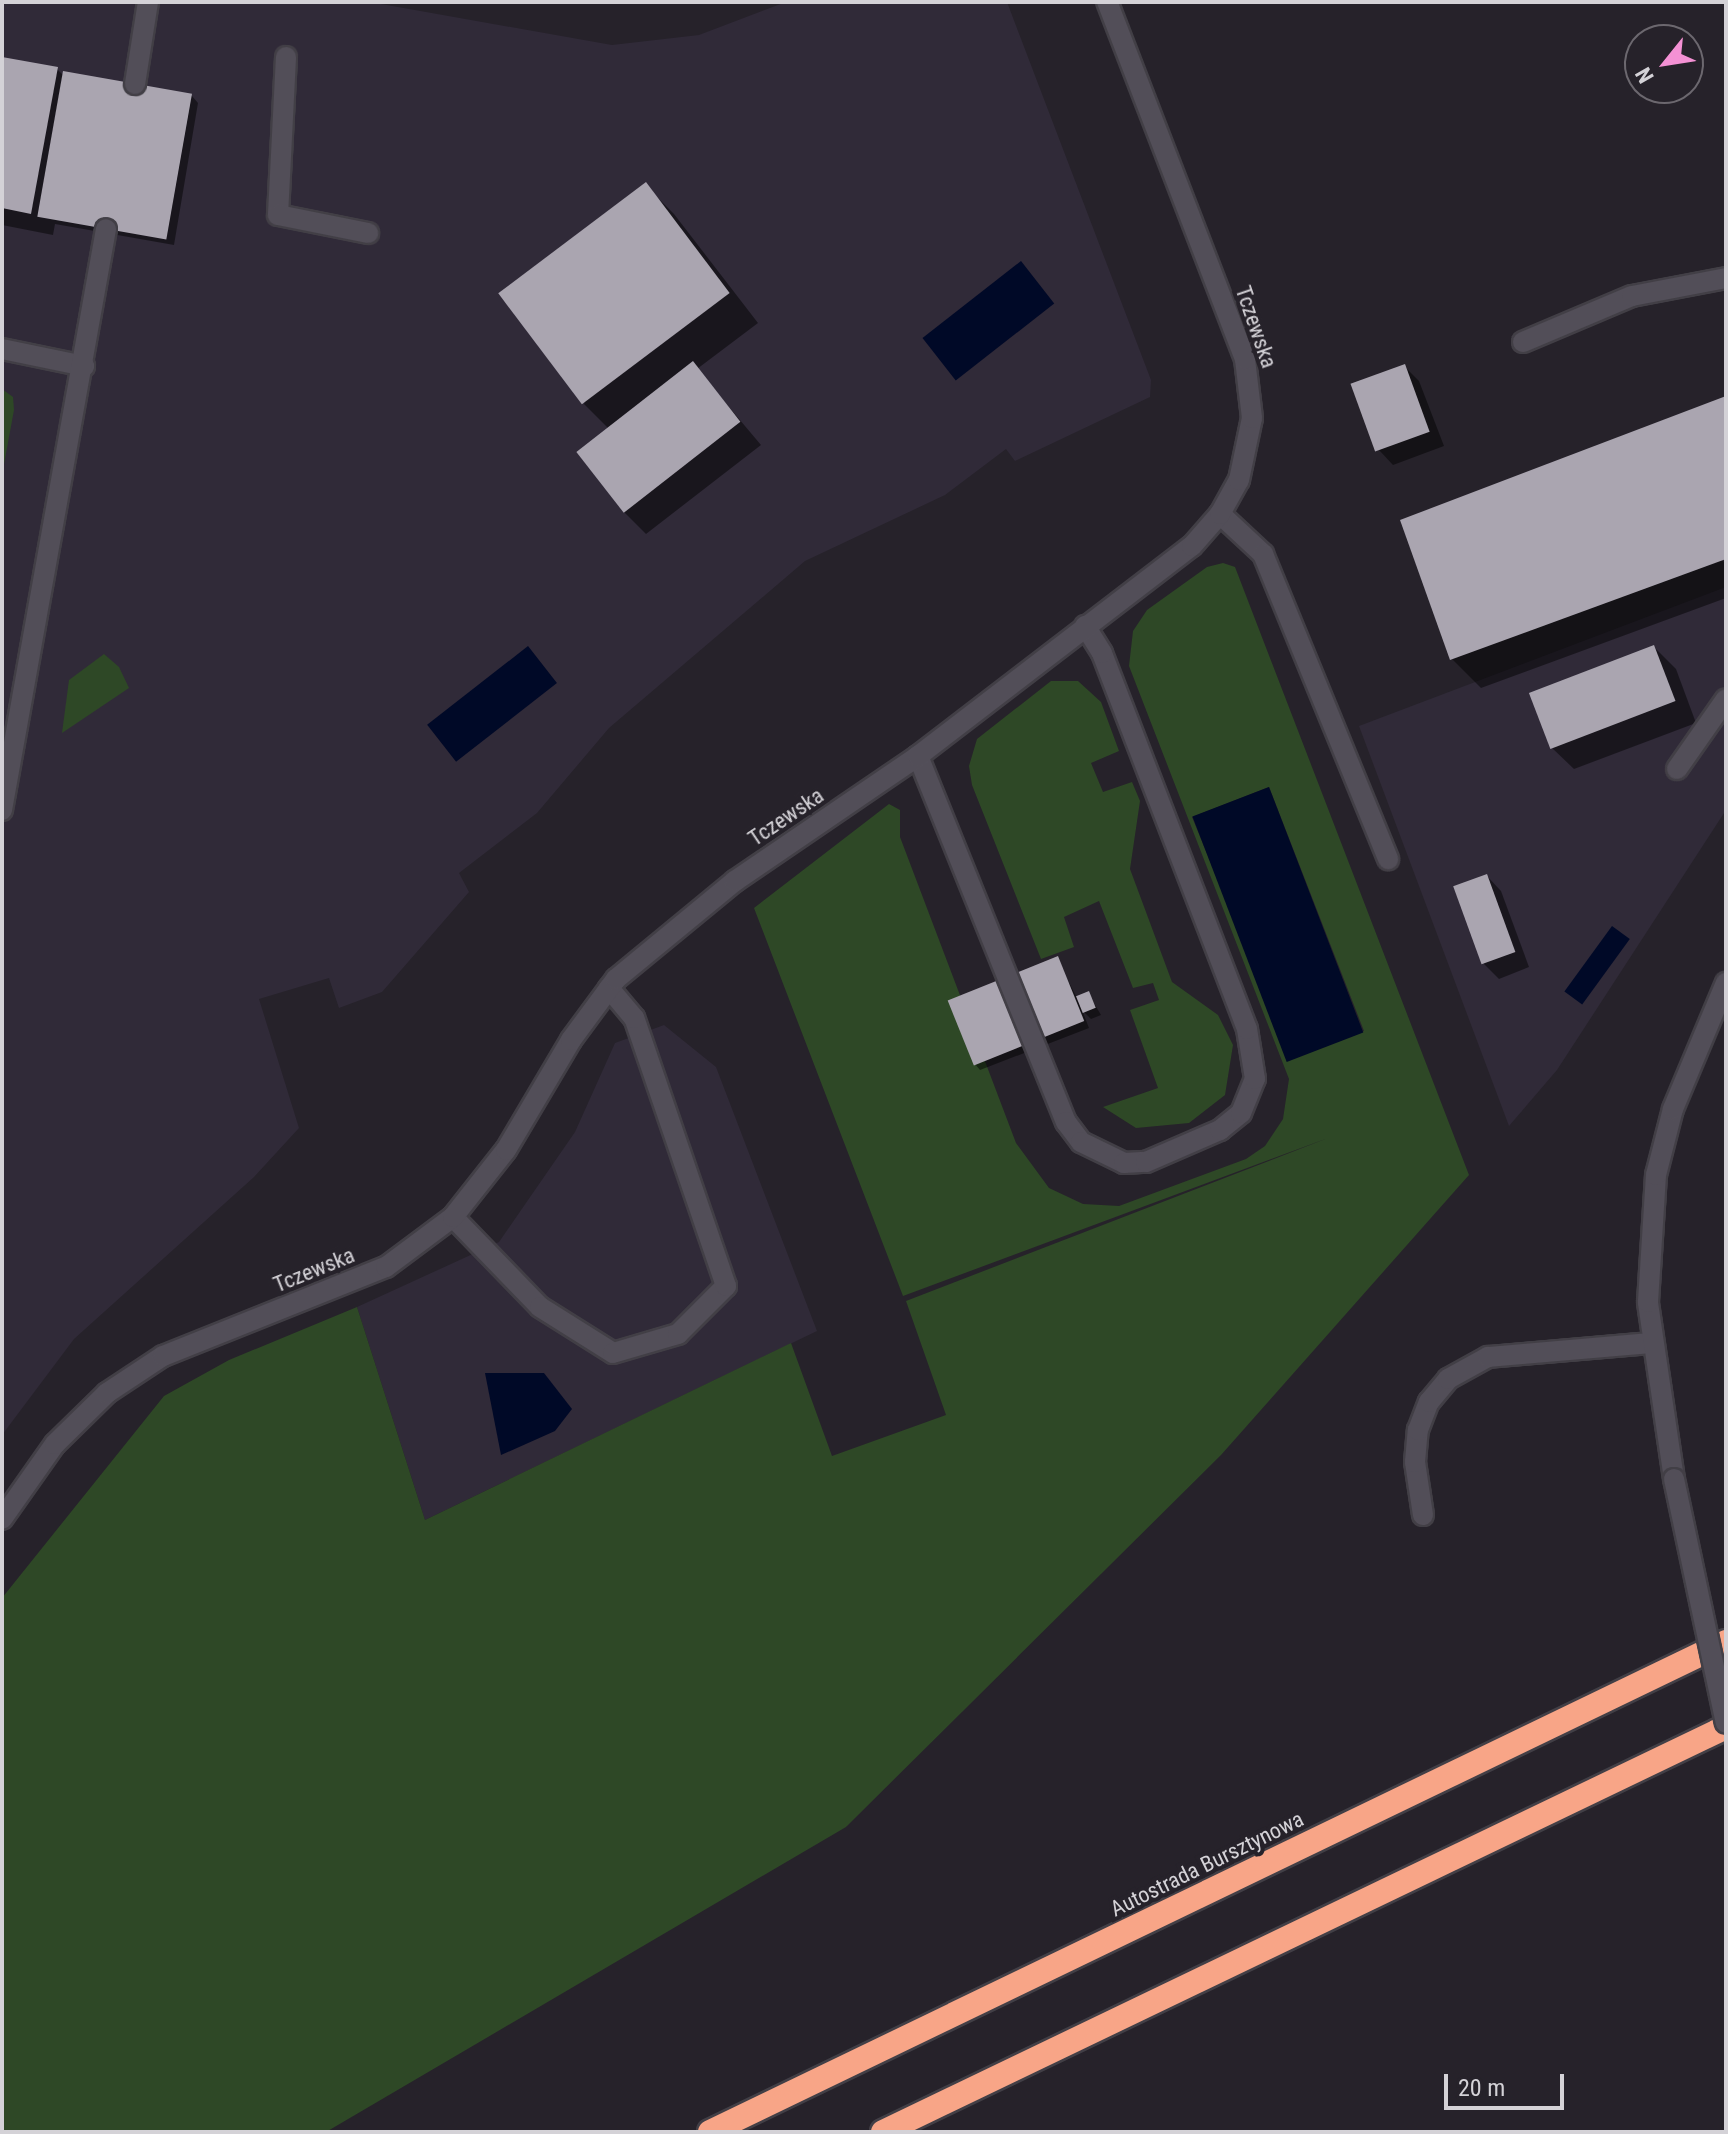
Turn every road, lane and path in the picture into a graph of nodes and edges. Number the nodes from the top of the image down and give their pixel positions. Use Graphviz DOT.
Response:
graph roads {
  1 [pos="148,2"];
  2 [pos="1107,2"];
  3 [pos="286,57"];
  4 [pos="135,84"];
  5 [pos="106,229"];
  6 [pos="368,233"];
  7 [pos="1726,278"];
  8 [pos="1523,342"];
  9 [pos="2,349"];
  10 [pos="84,366"];
  11 [pos="1220,514"];
  12 [pos="1085,626"];
  13 [pos="1726,699"];
  14 [pos="918,756"];
  15 [pos="1677,769"];
  16 [pos="2,810"];
  17 [pos="1388,859"];
  18 [pos="1726,983"];
  19 [pos="609,988"];
  20 [pos="453,1217"];
  21 [pos="1652,1343"];
  22 [pos="1423,1515"];
  23 [pos="2,1519"];
  24 [pos="1726,1642"];
  25 [pos="1726,1725"];
  26 [pos="710,2132"];
  27 [pos="883,2132"];
  1 -- 4 [label="street"];
  2 -- 11 [label="street, Tczewska"];
  3 -- 6 [label="street"];
  5 -- 10 [label="street"];
  7 -- 8 [label="street"];
  9 -- 10 [label="street"];
  10 -- 16 [label="street"];
  11 -- 12 [label="street, Tczewska"];
  11 -- 17 [label="street"];
  12 -- 14 [label="street, Tczewska"];
  12 -- 14 [label="street"];
  13 -- 15 [label="street"];
  14 -- 19 [label="street, Tczewska"];
  18 -- 21 [label="street"];
  19 -- 20 [label="street, Tczewska"];
  19 -- 20 [label="street"];
  20 -- 23 [label="street, Tczewska"];
  21 -- 22 [label="street"];
  21 -- 25 [label="street, bridge"];
  24 -- 26 [label="highway, Autostrada Bursztynowa"];
  25 -- 27 [label="highway"];
}
